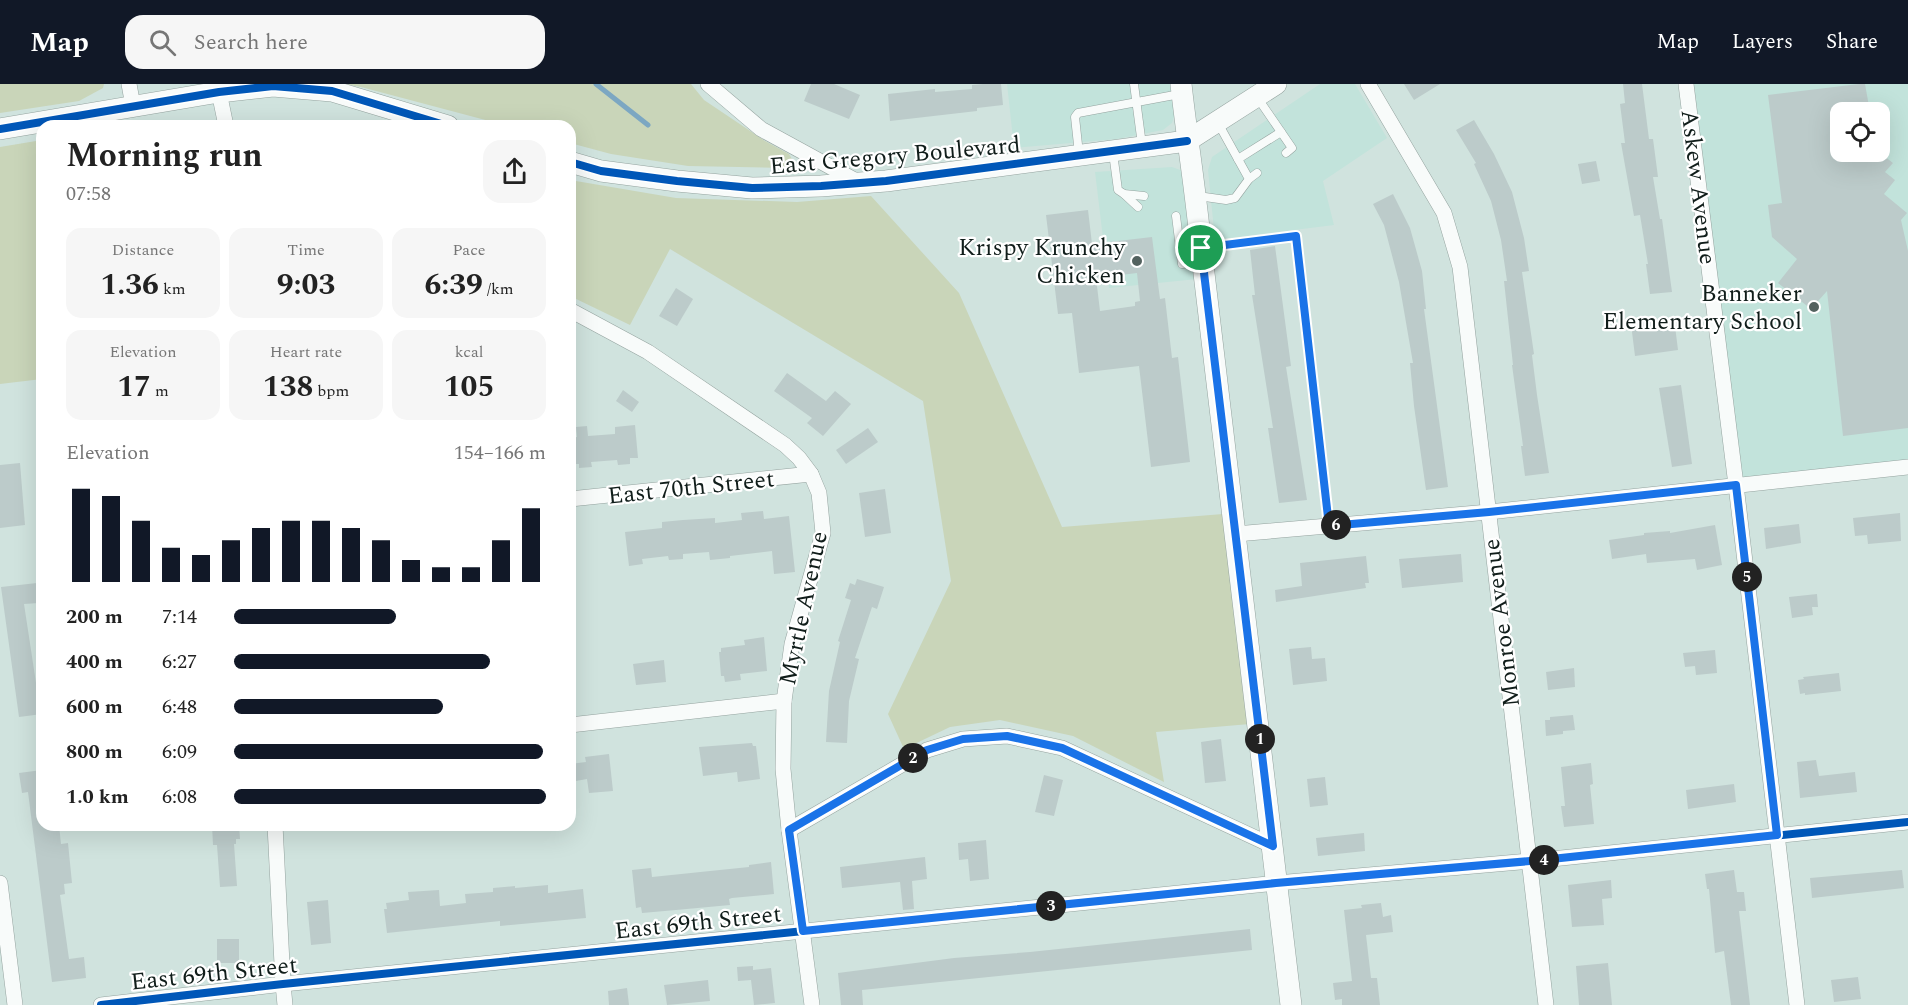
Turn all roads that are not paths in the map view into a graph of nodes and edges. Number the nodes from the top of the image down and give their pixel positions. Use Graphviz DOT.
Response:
graph roads {
  1 [pos="129,84"];
  2 [pos="708,84"];
  3 [pos="1134,84"];
  4 [pos="1276,84"];
  5 [pos="1368,84"];
  6 [pos="1686,84"];
  7 [pos="1181,89"];
  8 [pos="219,92"];
  9 [pos="1256,97"];
  10 [pos="1137,102"];
  11 [pos="133,106"];
  12 [pos="52,120"];
  13 [pos="225,120"];
  14 [pos="428,120"];
  15 [pos="1217,122"];
  16 [pos="36,123"];
  17 [pos="0,129"];
  18 [pos="1281,132"];
  19 [pos="1188,141"];
  20 [pos="1142,147"];
  21 [pos="1113,151"];
  22 [pos="1286,153"];
  23 [pos="1079,156"];
  24 [pos="1238,159"];
  25 [pos="576,164"];
  26 [pos="1257,173"];
  27 [pos="1249,179"];
  28 [pos="860,183"];
  29 [pos="1124,194"];
  30 [pos="1144,196"];
  31 [pos="1196,196"];
  32 [pos="1138,207"];
  33 [pos="1176,216"];
  34 [pos="1170,226"];
  35 [pos="1178,230"];
  36 [pos="1202,255"];
  37 [pos="576,313"];
  38 [pos="1908,467"];
  39 [pos="811,474"];
  40 [pos="1736,485"];
  41 [pos="576,499"];
  42 [pos="1489,512"];
  43 [pos="1329,526"];
  44 [pos="1236,534"];
  45 [pos="784,701"];
  46 [pos="576,724"];
  47 [pos="1908,822"];
  48 [pos="789,830"];
  49 [pos="275,831"];
  50 [pos="1777,835"];
  51 [pos="1273,846"];
  52 [pos="1529,861"];
  53 [pos="0,883"];
  54 [pos="1276,883"];
  55 [pos="803,931"];
  56 [pos="283,984"];
  57 [pos="15,1005"];
  58 [pos="100,1005"];
  59 [pos="285,1005"];
  60 [pos="812,1005"];
  61 [pos="1292,1005"];
  62 [pos="1546,1005"];
  63 [pos="1797,1005"];
  1 -- 11 [label="street"];
  2 -- 28 [label="street"];
  3 -- 10 [label="lane"];
  4 -- 9 [label="main road, East Gregory Boulevard"];
  5 -- 42 [label="street, Monroe Avenue"];
  6 -- 40 [label="street, Askew Avenue"];
  7 -- 10 [label="lane"];
  7 -- 19 [label="main road"];
  8 -- 11 [label="main road"];
  8 -- 13 [label="street"];
  8 -- 14 [label="main road"];
  9 -- 15 [label="main road, East Gregory Boulevard"];
  9 -- 18 [label="lane"];
  10 -- 20 [label="lane"];
  10 -- 23 [label="lane"];
  11 -- 12 [label="main road"];
  15 -- 19 [label="main road, East Gregory Boulevard"];
  15 -- 24 [label="lane"];
  16 -- 17 [label="main road"];
  18 -- 22 [label="lane"];
  18 -- 24 [label="lane"];
  19 -- 20 [label="main road, East Gregory Boulevard"];
  19 -- 31 [label="main road"];
  20 -- 21 [label="main road, East Gregory Boulevard"];
  21 -- 23 [label="main road, East Gregory Boulevard"];
  21 -- 29 [label="lane"];
  23 -- 28 [label="main road, East Gregory Boulevard"];
  24 -- 27 [label="lane"];
  25 -- 28 [label="main road, East Gregory Boulevard"];
  26 -- 27 [label="lane"];
  27 -- 31 [label="lane"];
  29 -- 30 [label="lane"];
  29 -- 32 [label="lane"];
  31 -- 36 [label="main road"];
  33 -- 35 [label="lane"];
  34 -- 35 [label="lane"];
  35 -- 36 [label="lane"];
  36 -- 43 [label="lane"];
  36 -- 44 [label="main road"];
  37 -- 39 [label="street, Myrtle Avenue"];
  38 -- 40 [label="street"];
  39 -- 41 [label="street, East 70th Street"];
  39 -- 45 [label="street, Myrtle Avenue"];
  40 -- 42 [label="street"];
  40 -- 50 [label="street, Askew Avenue"];
  42 -- 43 [label="street"];
  42 -- 52 [label="street, Monroe Avenue"];
  43 -- 44 [label="street"];
  44 -- 51 [label="main road"];
  45 -- 46 [label="street"];
  45 -- 48 [label="street, Myrtle Avenue"];
  47 -- 50 [label="street, East 69th Street"];
  48 -- 51 [label="street"];
  48 -- 55 [label="street, Myrtle Avenue"];
  49 -- 56 [label="street"];
  50 -- 52 [label="street, East 69th Street"];
  50 -- 63 [label="street, Askew Avenue"];
  51 -- 54 [label="main road"];
  52 -- 54 [label="street, East 69th Street"];
  52 -- 62 [label="street, Monroe Avenue"];
  53 -- 57 [label="street"];
  54 -- 55 [label="street, East 69th Street"];
  54 -- 61 [label="main road"];
  55 -- 56 [label="street, East 69th Street"];
  55 -- 60 [label="street, Myrtle Avenue"];
  56 -- 58 [label="street, East 69th Street"];
  56 -- 59 [label="street"];
}
